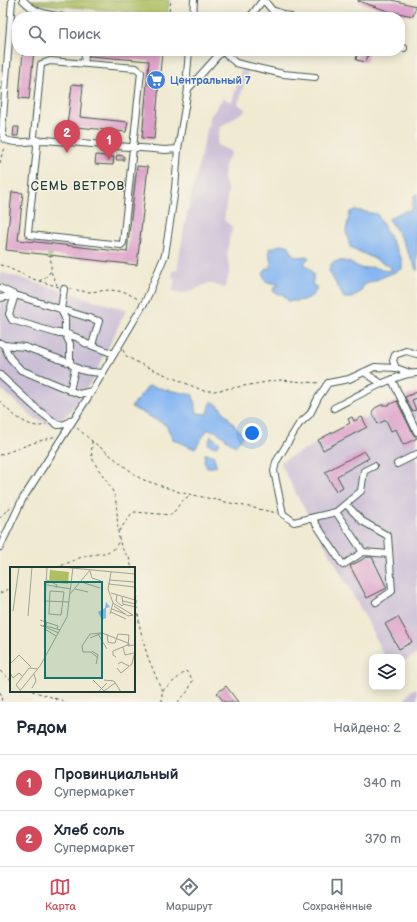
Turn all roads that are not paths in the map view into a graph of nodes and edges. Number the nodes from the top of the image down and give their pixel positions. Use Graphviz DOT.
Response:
graph roads {
  1 [pos="12,0"];
  2 [pos="23,0"];
  3 [pos="194,0"];
  4 [pos="264,0"];
  5 [pos="13,12"];
  6 [pos="39,12"];
  7 [pos="193,12"];
  8 [pos="254,12"];
  9 [pos="277,12"];
  10 [pos="12,43"];
  11 [pos="85,56"];
  12 [pos="189,56"];
  13 [pos="218,56"];
  14 [pos="228,56"];
  15 [pos="84,63"];
  16 [pos="315,77"];
  17 [pos="188,89"];
  18 [pos="35,141"];
  19 [pos="133,148"];
  20 [pos="178,149"];
  21 [pos="0,288"];
  22 [pos="64,289"];
  23 [pos="16,295"];
  24 [pos="0,298"];
  25 [pos="60,310"];
  26 [pos="65,333"];
  27 [pos="2,344"];
  28 [pos="92,345"];
  29 [pos="114,354"];
  30 [pos="417,354"];
  31 [pos="73,366"];
  32 [pos="396,368"];
  33 [pos="364,372"];
  34 [pos="103,373"];
  35 [pos="410,373"];
  36 [pos="417,373"];
  37 [pos="0,375"];
  38 [pos="392,380"];
  39 [pos="382,384"];
  40 [pos="70,391"];
  41 [pos="92,391"];
  42 [pos="334,408"];
  43 [pos="74,418"];
  44 [pos="417,432"];
  45 [pos="417,454"];
  46 [pos="397,464"];
  47 [pos="374,466"];
  48 [pos="346,504"];
  49 [pos="336,512"];
  50 [pos="312,518"];
  51 [pos="0,547"];
  52 [pos="363,552"];
  53 [pos="389,554"];
  54 [pos="376,602"];
  1 -- 5 [label="street"];
  2 -- 6 [label="street"];
  3 -- 7 [label="street"];
  4 -- 8 [label="street"];
  4 -- 9 [label="street"];
  10 -- 18 [label="street"];
  11 -- 15 [label="street"];
  12 -- 17 [label="street"];
  13 -- 17 [label="street"];
  14 -- 16 [label="street"];
  15 -- 18 [label="street"];
  15 -- 19 [label="street"];
  17 -- 20 [label="street"];
  18 -- 19 [label="street"];
  18 -- 19 [label="street"];
  19 -- 20 [label="street"];
  20 -- 29 [label="street"];
  21 -- 23 [label="street"];
  22 -- 25 [label="street"];
  23 -- 24 [label="street"];
  23 -- 25 [label="street"];
  23 -- 26 [label="street"];
  25 -- 26 [label="street"];
  25 -- 28 [label="street"];
  26 -- 28 [label="street"];
  26 -- 31 [label="street"];
  27 -- 31 [label="street"];
  27 -- 40 [label="street"];
  28 -- 29 [label="street"];
  29 -- 34 [label="street"];
  30 -- 32 [label="street"];
  31 -- 34 [label="street"];
  31 -- 40 [label="street"];
  32 -- 33 [label="street"];
  32 -- 35 [label="street"];
  33 -- 39 [label="street"];
  33 -- 50 [label="street"];
  34 -- 41 [label="street"];
  35 -- 36 [label="street"];
  35 -- 38 [label="street"];
  37 -- 43 [label="street"];
  38 -- 39 [label="street"];
  38 -- 44 [label="street"];
  39 -- 42 [label="street"];
  40 -- 41 [label="street"];
  41 -- 43 [label="street"];
  43 -- 51 [label="street"];
  45 -- 46 [label="street"];
  47 -- 48 [label="street"];
  48 -- 49 [label="street"];
  48 -- 53 [label="street"];
  49 -- 50 [label="street"];
  49 -- 52 [label="street"];
  50 -- 52 [label="street"];
  52 -- 53 [label="street"];
  53 -- 54 [label="street"];
}
